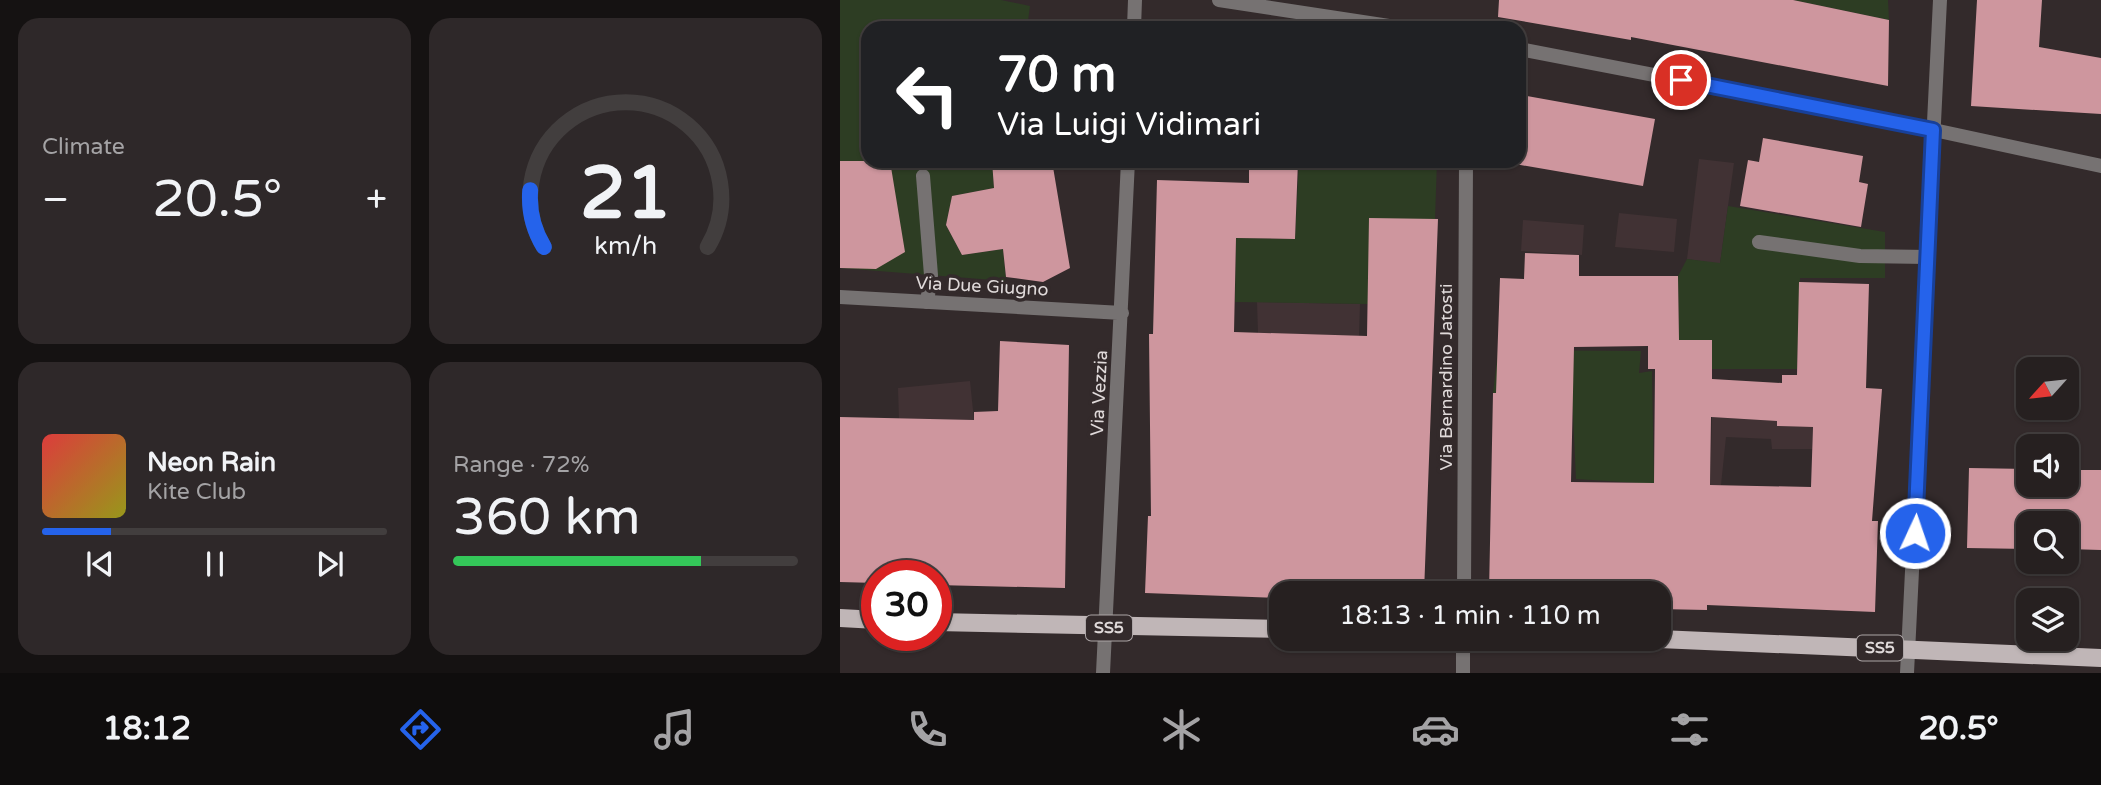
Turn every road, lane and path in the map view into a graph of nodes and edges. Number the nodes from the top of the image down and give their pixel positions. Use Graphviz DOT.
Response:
graph roads {
  1 [pos="1135,0"];
  2 [pos="1219,0"];
  3 [pos="1940,0"];
  4 [pos="1134,21"];
  5 [pos="1356,21"];
  6 [pos="1526,50"];
  7 [pos="1933,130"];
  8 [pos="2101,166"];
  9 [pos="1128,168"];
  10 [pos="1466,168"];
  11 [pos="923,176"];
  12 [pos="1759,242"];
  13 [pos="1928,257"];
  14 [pos="840,297"];
  15 [pos="928,302"];
  16 [pos="1122,313"];
  17 [pos="1464,581"];
  18 [pos="840,618"];
  19 [pos="861,619"];
  20 [pos="952,623"];
  21 [pos="1107,628"];
  22 [pos="1269,629"];
  23 [pos="1671,639"];
  24 [pos="1907,649"];
  25 [pos="1463,651"];
  26 [pos="2101,658"];
  27 [pos="1103,673"];
  28 [pos="1463,673"];
  29 [pos="1907,673"];
  1 -- 4 [label="street"];
  2 -- 5 [label="street"];
  3 -- 7 [label="street"];
  6 -- 7 [label="street"];
  7 -- 8 [label="street"];
  7 -- 13 [label="street"];
  9 -- 16 [label="street, Via Vezzia"];
  10 -- 17 [label="street, Via Bernardino Jatosti"];
  11 -- 15 [label="street"];
  12 -- 13 [label="street"];
  13 -- 24 [label="street"];
  14 -- 15 [label="street, Via Due Giugno"];
  15 -- 16 [label="street, Via Due Giugno"];
  16 -- 21 [label="street, Via Vezzia"];
  18 -- 19 [label="main road"];
  20 -- 21 [label="main road, SS5"];
  21 -- 22 [label="main road, SS5"];
  21 -- 27 [label="street, Via Vezzia"];
  23 -- 24 [label="main road, SS5"];
  24 -- 26 [label="main road, SS5"];
  24 -- 29 [label="street"];
  25 -- 28 [label="street"];
}
